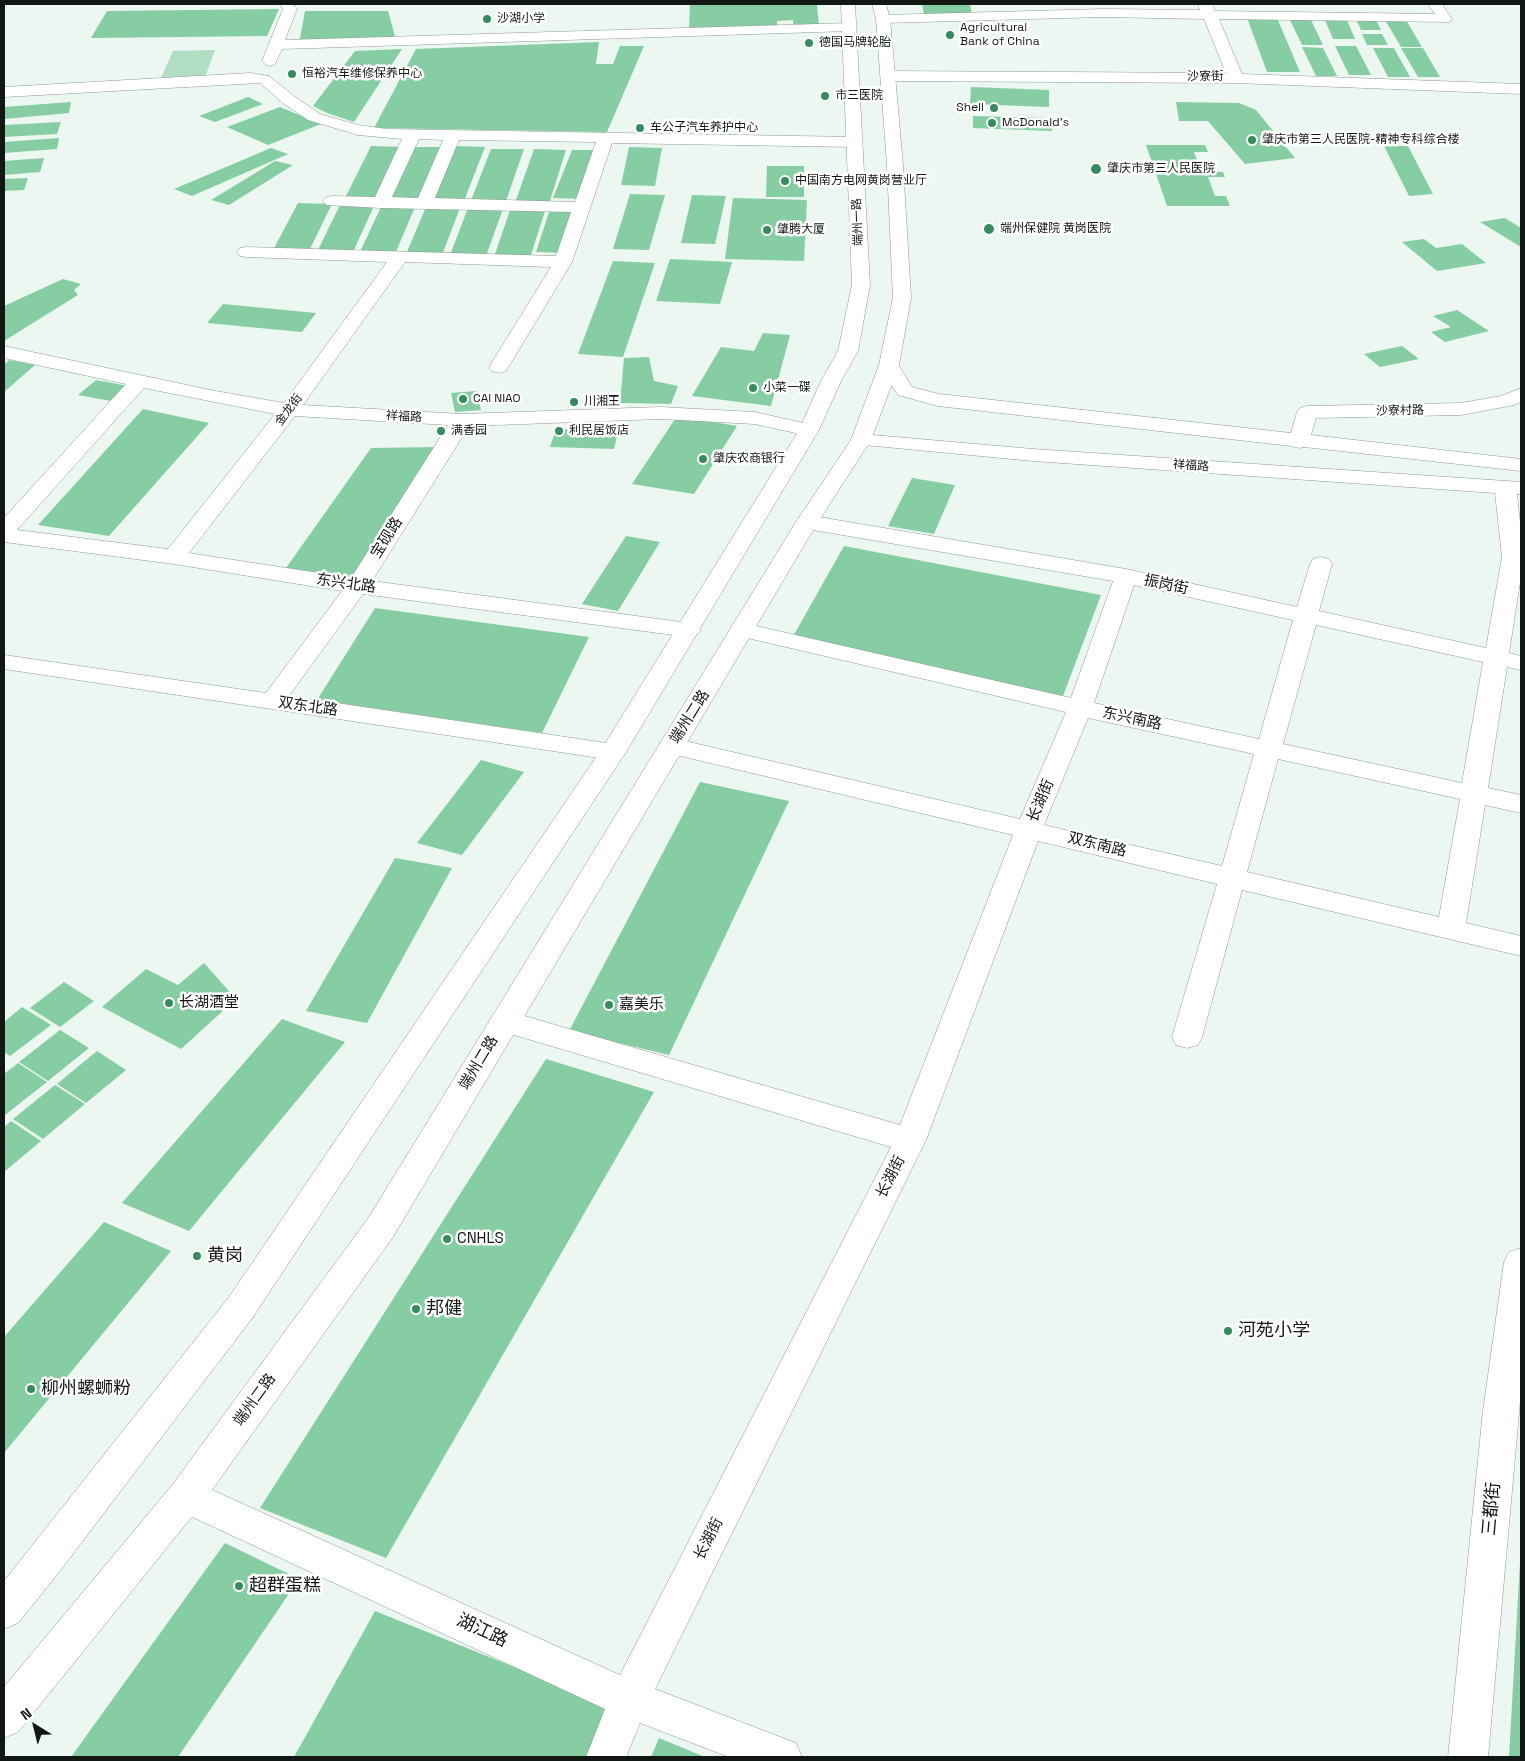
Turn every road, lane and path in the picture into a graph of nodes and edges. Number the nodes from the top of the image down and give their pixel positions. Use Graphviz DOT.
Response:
graph roads {
  1 [pos="286,4"];
  2 [pos="1435,4"];
  3 [pos="849,5"];
  4 [pos="1207,9"];
  5 [pos="881,10"];
  6 [pos="850,27"];
  7 [pos="276,45"];
  8 [pos="888,76"];
  9 [pos="1236,78"];
  10 [pos="264,79"];
  11 [pos="1521,89"];
  12 [pos="4,92"];
  13 [pos="413,134"];
  14 [pos="453,135"];
  15 [pos="605,139"];
  16 [pos="855,142"];
  17 [pos="332,201"];
  18 [pos="381,203"];
  19 [pos="424,204"];
  20 [pos="582,207"];
  21 [pos="246,252"];
  22 [pos="398,258"];
  23 [pos="563,262"];
  24 [pos="4,352"];
  25 [pos="889,365"];
  26 [pos="499,367"];
  27 [pos="140,380"];
  28 [pos="1521,394"];
  29 [pos="289,410"];
  30 [pos="462,420"];
  31 [pos="809,430"];
  32 [pos="1042,434"];
  33 [pos="861,440"];
  34 [pos="1299,442"];
  35 [pos="1521,465"];
  36 [pos="1513,487"];
  37 [pos="807,522"];
  38 [pos="4,531"];
  39 [pos="4,534"];
  40 [pos="174,557"];
  41 [pos="1517,558"];
  42 [pos="1321,564"];
  43 [pos="1126,576"];
  44 [pos="357,586"];
  45 [pos="1307,616"];
  46 [pos="689,630"];
  47 [pos="743,630"];
  48 [pos="1497,657"];
  49 [pos="4,662"];
  50 [pos="1521,663"];
  51 [pos="274,701"];
  52 [pos="1080,708"];
  53 [pos="672,746"];
  54 [pos="1269,749"];
  55 [pos="613,752"];
  56 [pos="1474,794"];
  57 [pos="1521,804"];
  58 [pos="1029,829"];
  59 [pos="1232,878"];
  60 [pos="1450,930"];
  61 [pos="1521,946"];
  62 [pos="504,1021"];
  63 [pos="1187,1037"];
  64 [pos="910,1140"];
  65 [pos="1521,1262"];
  66 [pos="1511,1413"];
  67 [pos="186,1496"];
  68 [pos="4,1610"];
  69 [pos="629,1699"];
  70 [pos="4,1718"];
  71 [pos="606,1757"];
  72 [pos="782,1757"];
  73 [pos="1468,1757"];
  1 -- 7 [label="street"];
  2 -- 4 [label="street"];
  3 -- 5 [label="street"];
  3 -- 6 [label="street, 端州一路"];
  4 -- 5 [label="street"];
  4 -- 9 [label="street"];
  5 -- 8 [label="street"];
  6 -- 7 [label="street"];
  6 -- 16 [label="street, 端州一路"];
  7 -- 10 [label="street"];
  8 -- 9 [label="street, 沙寮街"];
  8 -- 25 [label="street"];
  9 -- 11 [label="street, 沙寮街"];
  10 -- 12 [label="street"];
  10 -- 13 [label="street"];
  13 -- 14 [label="street"];
  13 -- 18 [label="street"];
  14 -- 15 [label="street"];
  14 -- 19 [label="street"];
  15 -- 16 [label="street"];
  15 -- 20 [label="street"];
  16 -- 31 [label="street, 端州一路"];
  17 -- 18 [label="street"];
  18 -- 19 [label="street"];
  19 -- 20 [label="street"];
  20 -- 23 [label="street"];
  21 -- 22 [label="street"];
  22 -- 23 [label="street"];
  22 -- 29 [label="street, 金龙街"];
  23 -- 26 [label="street"];
  24 -- 27 [label="street, 祥福路"];
  25 -- 32 [label="street, 祥福路"];
  25 -- 33 [label="street, 端州二路"];
  27 -- 29 [label="street, 祥福路"];
  27 -- 38 [label="street"];
  28 -- 34 [label="street, 沙寮村路"];
  29 -- 30 [label="street, 祥福路"];
  29 -- 40 [label="street, 金龙街"];
  30 -- 31 [label="street, 祥福路"];
  30 -- 44 [label="street, 宝砚路"];
  31 -- 46 [label="street"];
  32 -- 33 [label="street, 祥福路"];
  32 -- 34 [label="street, 祥福路"];
  32 -- 36 [label="street, 祥福路"];
  33 -- 37 [label="street, 端州二路"];
  34 -- 35 [label="street, 祥福路"];
  36 -- 41 [label="street"];
  37 -- 43 [label="street, 振岗街"];
  37 -- 47 [label="street, 端州二路"];
  39 -- 40 [label="street, 东兴北路"];
  40 -- 44 [label="street, 东兴北路"];
  41 -- 48 [label="street"];
  42 -- 45 [label="street"];
  43 -- 45 [label="street, 振岗街"];
  43 -- 52 [label="street, 长湖街"];
  44 -- 46 [label="street, 东兴北路"];
  44 -- 51 [label="street, 宝砚路"];
  45 -- 48 [label="street, 振岗街"];
  45 -- 54 [label="street"];
  46 -- 55 [label="street"];
  47 -- 52 [label="street, 东兴南路"];
  47 -- 53 [label="street, 端州二路"];
  48 -- 50 [label="street, 振岗街"];
  48 -- 56 [label="street"];
  49 -- 51 [label="street, 双东北路"];
  51 -- 55 [label="street, 双东北路"];
  52 -- 54 [label="street, 东兴南路"];
  52 -- 58 [label="street, 长湖街"];
  53 -- 58 [label="street, 双东南路"];
  53 -- 62 [label="street, 端州二路"];
  54 -- 56 [label="street, 东兴南路"];
  54 -- 59 [label="street"];
  55 -- 68 [label="street"];
  56 -- 57 [label="street, 东兴南路"];
  56 -- 60 [label="street"];
  58 -- 59 [label="street, 双东南路"];
  58 -- 64 [label="street, 长湖街"];
  59 -- 60 [label="street, 双东南路"];
  59 -- 63 [label="street"];
  60 -- 61 [label="street, 双东南路"];
  62 -- 64 [label="street"];
  62 -- 67 [label="street, 端州二路"];
  64 -- 69 [label="street, 长湖街"];
  65 -- 66 [label="street, 三都街"];
  66 -- 73 [label="street, 三都街"];
  67 -- 69 [label="street, 湖江路"];
  67 -- 70 [label="street, 端州二路"];
  69 -- 71 [label="street, 长湖街"];
  69 -- 72 [label="street, 湖江路"];
}
